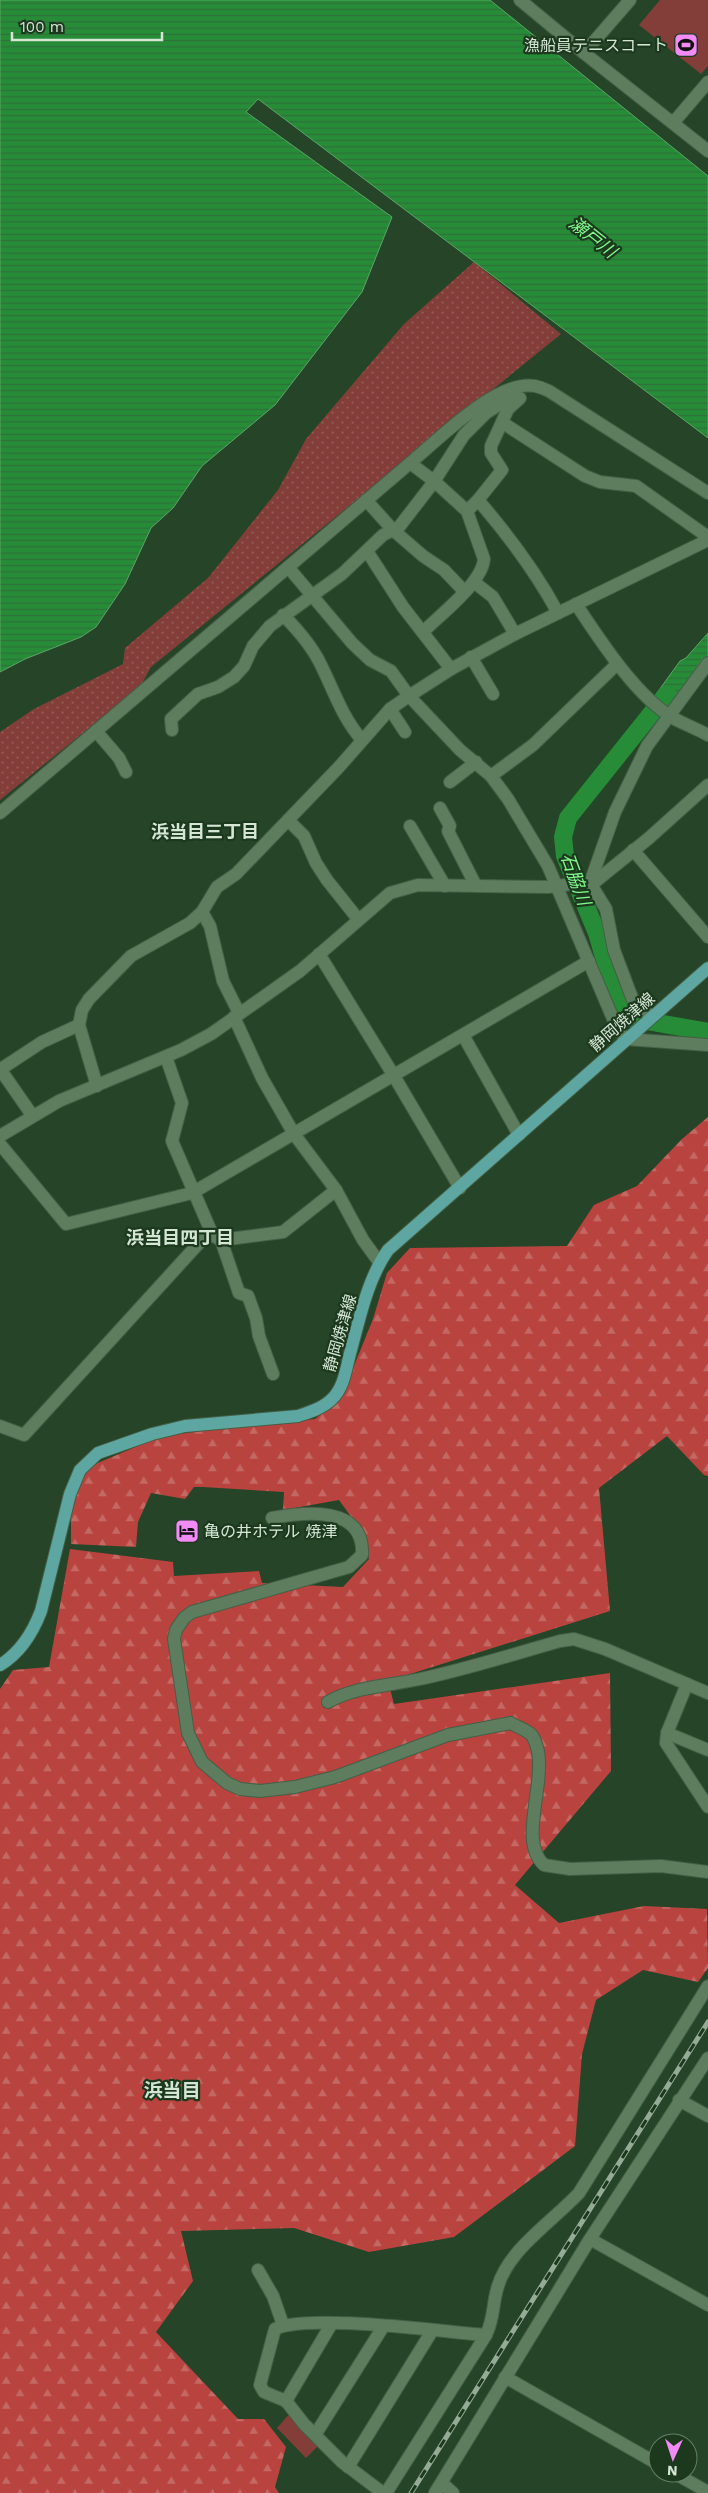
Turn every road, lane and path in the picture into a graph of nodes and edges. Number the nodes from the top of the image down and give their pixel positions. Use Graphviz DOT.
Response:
graph roads {
  1 [pos="520,0"];
  2 [pos="630,0"];
  3 [pos="584,53"];
  4 [pos="708,82"];
  5 [pos="673,123"];
  6 [pos="708,151"];
  7 [pos="534,385"];
  8 [pos="520,398"];
  9 [pos="503,424"];
  10 [pos="410,462"];
  11 [pos="434,481"];
  12 [pos="708,493"];
  13 [pos="366,500"];
  14 [pos="478,500"];
  15 [pos="467,511"];
  16 [pos="393,530"];
  17 [pos="708,538"];
  18 [pos="367,551"];
  19 [pos="288,567"];
  20 [pos="474,582"];
  21 [pos="464,591"];
  22 [pos="312,596"];
  23 [pos="576,604"];
  24 [pos="558,613"];
  25 [pos="284,615"];
  26 [pos="424,632"];
  27 [pos="515,634"];
  28 [pos="472,657"];
  29 [pos="708,663"];
  30 [pos="617,664"];
  31 [pos="451,669"];
  32 [pos="493,694"];
  33 [pos="409,696"];
  34 [pos="390,709"];
  35 [pos="668,714"];
  36 [pos="172,730"];
  37 [pos="96,731"];
  38 [pos="405,732"];
  39 [pos="708,735"];
  40 [pos="362,740"];
  41 [pos="476,762"];
  42 [pos="126,772"];
  43 [pos="491,776"];
  44 [pos="450,782"];
  45 [pos="708,784"];
  46 [pos="440,808"];
  47 [pos="0,813"];
  48 [pos="288,820"];
  49 [pos="410,826"];
  50 [pos="633,850"];
  51 [pos="590,883"];
  52 [pos="445,886"];
  53 [pos="476,886"];
  54 [pos="556,887"];
  55 [pos="202,912"];
  56 [pos="358,919"];
  57 [pos="708,937"];
  58 [pos="319,954"];
  59 [pos="589,961"];
  60 [pos="708,968"];
  61 [pos="237,1015"];
  62 [pos="652,1017"];
  63 [pos="79,1025"];
  64 [pos="463,1035"];
  65 [pos="630,1035"];
  66 [pos="708,1045"];
  67 [pos="166,1057"];
  68 [pos="1,1069"];
  69 [pos="394,1076"];
  70 [pos="97,1086"];
  71 [pos="32,1115"];
  72 [pos="294,1134"];
  73 [pos="518,1135"];
  74 [pos="0,1136"];
  75 [pos="0,1144"];
  76 [pos="460,1188"];
  77 [pos="336,1190"];
  78 [pos="192,1192"];
  79 [pos="210,1231"];
  80 [pos="221,1240"];
  81 [pos="379,1262"];
  82 [pos="274,1374"];
  83 [pos="0,1426"];
  84 [pos="272,1518"];
  85 [pos="0,1665"];
  86 [pos="687,1684"];
  87 [pos="708,1693"];
  88 [pos="328,1702"];
  89 [pos="667,1733"];
  90 [pos="708,1750"];
  91 [pos="708,1807"];
  92 [pos="708,1872"];
  93 [pos="708,1986"];
  94 [pos="708,2058"];
  95 [pos="679,2100"];
  96 [pos="708,2116"];
  97 [pos="590,2239"];
  98 [pos="258,2270"];
  99 [pos="708,2305"];
  100 [pos="332,2323"];
  101 [pos="283,2325"];
  102 [pos="383,2327"];
  103 [pos="432,2331"];
  104 [pos="486,2335"];
  105 [pos="505,2378"];
  106 [pos="286,2401"];
  107 [pos="315,2435"];
  108 [pos="648,2458"];
  109 [pos="348,2467"];
  110 [pos="692,2483"];
  111 [pos="439,2488"];
  112 [pos="708,2492"];
  113 [pos="385,2493"];
  114 [pos="453,2493"];
  1 -- 3 [label="street"];
  2 -- 3 [label="street"];
  3 -- 5 [label="street"];
  4 -- 5 [label="street"];
  5 -- 6 [label="street"];
  7 -- 8 [label="street"];
  7 -- 10 [label="street"];
  7 -- 12 [label="street"];
  8 -- 9 [label="street"];
  8 -- 11 [label="street"];
  9 -- 14 [label="street"];
  9 -- 17 [label="street"];
  10 -- 11 [label="street"];
  10 -- 13 [label="street"];
  11 -- 15 [label="street"];
  11 -- 16 [label="street"];
  13 -- 16 [label="street"];
  13 -- 19 [label="street"];
  14 -- 15 [label="street"];
  14 -- 24 [label="street"];
  15 -- 20 [label="street"];
  16 -- 18 [label="street"];
  16 -- 21 [label="street"];
  17 -- 23 [label="street"];
  18 -- 22 [label="street"];
  18 -- 26 [label="street"];
  19 -- 22 [label="street"];
  19 -- 37 [label="street"];
  20 -- 21 [label="street"];
  20 -- 27 [label="street"];
  21 -- 26 [label="street"];
  22 -- 25 [label="street"];
  22 -- 33 [label="street"];
  23 -- 24 [label="street"];
  23 -- 30 [label="street"];
  24 -- 27 [label="street"];
  25 -- 36 [label="street"];
  25 -- 40 [label="street"];
  26 -- 31 [label="street"];
  27 -- 28 [label="street"];
  28 -- 31 [label="street"];
  28 -- 32 [label="street"];
  29 -- 35 [label="street"];
  30 -- 35 [label="street"];
  30 -- 43 [label="street"];
  31 -- 33 [label="street"];
  33 -- 34 [label="street"];
  33 -- 41 [label="street"];
  34 -- 38 [label="street"];
  34 -- 40 [label="street"];
  35 -- 39 [label="street"];
  35 -- 51 [label="street"];
  37 -- 42 [label="street"];
  37 -- 47 [label="street"];
  40 -- 48 [label="street"];
  41 -- 43 [label="street"];
  41 -- 44 [label="street"];
  43 -- 54 [label="street"];
  45 -- 50 [label="street"];
  46 -- 53 [label="street"];
  48 -- 55 [label="street"];
  48 -- 56 [label="street"];
  49 -- 52 [label="street"];
  50 -- 51 [label="street"];
  50 -- 57 [label="street"];
  51 -- 54 [label="street"];
  51 -- 62 [label="street"];
  52 -- 53 [label="street"];
  52 -- 56 [label="street"];
  53 -- 54 [label="street"];
  54 -- 59 [label="street"];
  55 -- 61 [label="street"];
  55 -- 63 [label="street"];
  56 -- 58 [label="street"];
  58 -- 61 [label="street"];
  58 -- 69 [label="street"];
  59 -- 64 [label="street"];
  59 -- 65 [label="street"];
  60 -- 62 [label="main road, 静岡焼津線"];
  61 -- 67 [label="street"];
  61 -- 72 [label="street"];
  62 -- 65 [label="main road, 静岡焼津線"];
  63 -- 68 [label="street"];
  63 -- 70 [label="street"];
  64 -- 69 [label="street"];
  64 -- 73 [label="street"];
  65 -- 66 [label="street"];
  65 -- 73 [label="main road, 静岡焼津線"];
  67 -- 70 [label="street"];
  67 -- 78 [label="street"];
  68 -- 71 [label="street"];
  69 -- 72 [label="street"];
  69 -- 76 [label="street"];
  70 -- 71 [label="street"];
  71 -- 74 [label="street"];
  72 -- 77 [label="street"];
  72 -- 78 [label="street"];
  73 -- 76 [label="main road, 静岡焼津線"];
  75 -- 78 [label="street"];
  76 -- 81 [label="main road, 静岡焼津線"];
  77 -- 80 [label="street"];
  77 -- 81 [label="street"];
  78 -- 79 [label="street"];
  79 -- 80 [label="street"];
  79 -- 83 [label="street"];
  80 -- 82 [label="street"];
  81 -- 85 [label="main road, 静岡焼津線"];
  84 -- 92 [label="street"];
  86 -- 87 [label="street"];
  86 -- 88 [label="street"];
  86 -- 89 [label="street"];
  89 -- 90 [label="street"];
  89 -- 91 [label="street"];
  93 -- 104 [label="street"];
  94 -- 95 [label="street"];
  95 -- 96 [label="street"];
  95 -- 97 [label="street"];
  97 -- 99 [label="street"];
  97 -- 105 [label="street"];
  98 -- 101 [label="street"];
  100 -- 101 [label="street"];
  100 -- 102 [label="street"];
  100 -- 106 [label="street"];
  101 -- 106 [label="street"];
  102 -- 103 [label="street"];
  102 -- 107 [label="street"];
  103 -- 104 [label="street"];
  103 -- 109 [label="street"];
  104 -- 113 [label="street"];
  105 -- 108 [label="street"];
  105 -- 111 [label="street"];
  106 -- 107 [label="street"];
  107 -- 109 [label="street"];
  109 -- 113 [label="street"];
  110 -- 112 [label="street"];
  111 -- 114 [label="street"];
}
